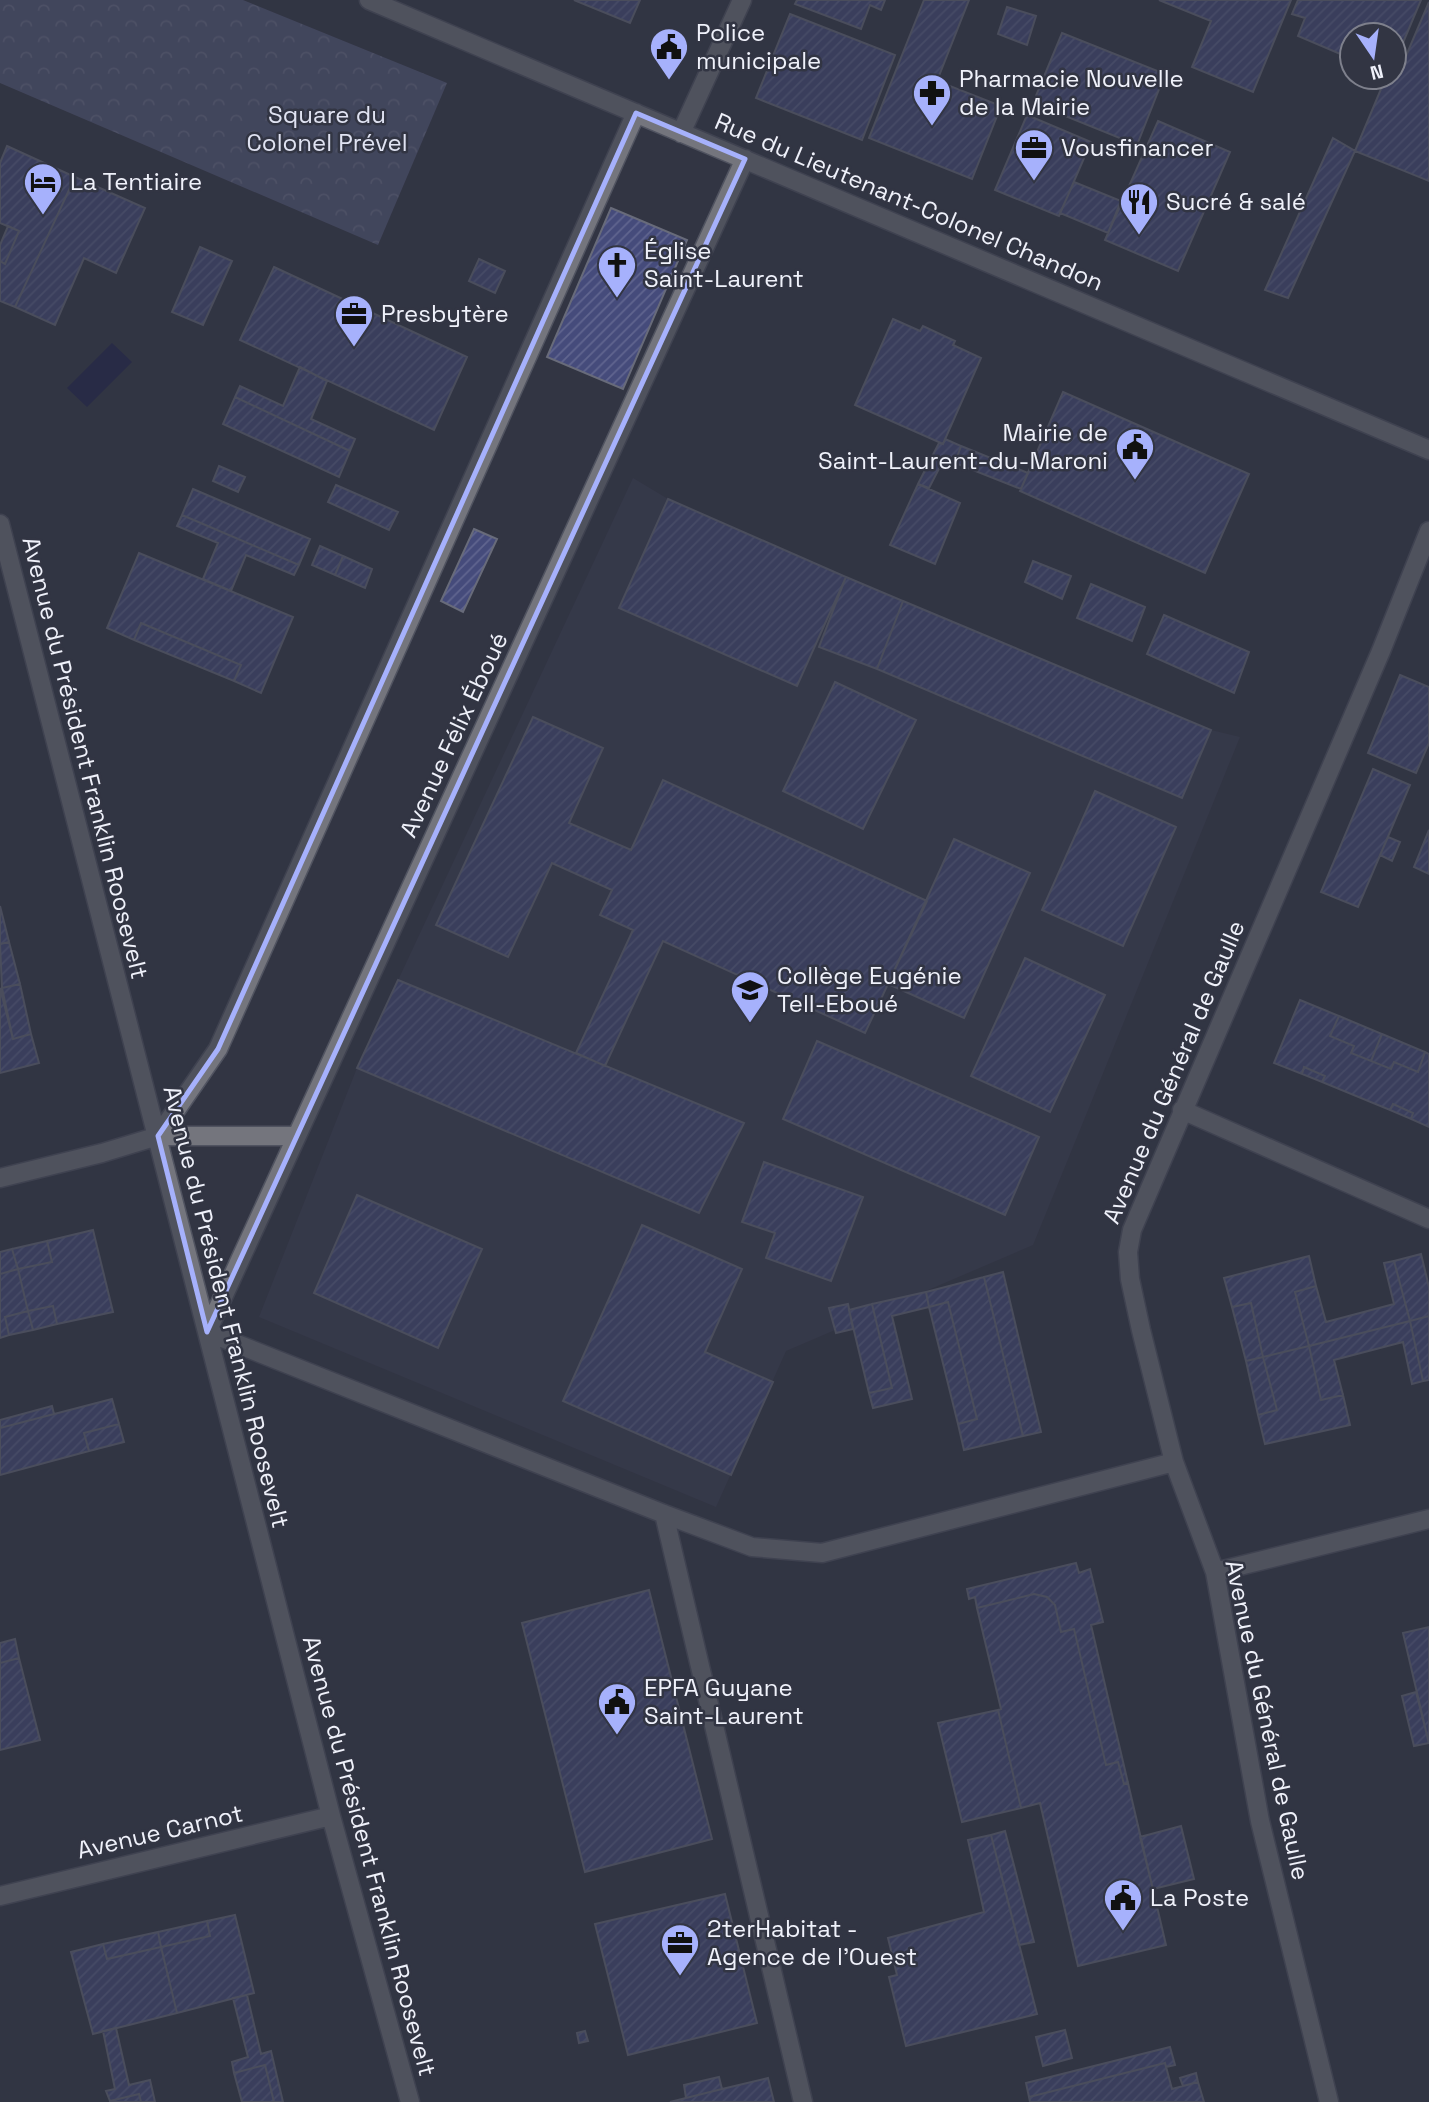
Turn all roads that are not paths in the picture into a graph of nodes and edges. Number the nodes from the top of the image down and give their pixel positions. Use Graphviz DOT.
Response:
graph roads {
  1 [pos="369,0"];
  2 [pos="742,0"];
  3 [pos="636,113"];
  4 [pos="681,133"];
  5 [pos="745,159"];
  6 [pos="1429,450"];
  7 [pos="0,524"];
  8 [pos="1429,531"];
  9 [pos="1182,1110"];
  10 [pos="158,1136"];
  11 [pos="297,1136"];
  12 [pos="0,1178"];
  13 [pos="1429,1219"];
  14 [pos="207,1332"];
  15 [pos="1174,1462"];
  16 [pos="664,1514"];
  17 [pos="1429,1519"];
  18 [pos="1215,1572"];
  19 [pos="331,1816"];
  20 [pos="0,1896"];
  21 [pos="410,2102"];
  22 [pos="803,2102"];
  23 [pos="1329,2102"];
  1 -- 3 [label="street, Rue du Lieutenant-Colonel Chandon"];
  2 -- 4 [label="street"];
  3 -- 4 [label="street, Rue du Lieutenant-Colonel Chandon"];
  3 -- 10 [label="street"];
  4 -- 5 [label="street, Rue du Lieutenant-Colonel Chandon"];
  5 -- 6 [label="street, Rue du Lieutenant-Colonel Chandon"];
  5 -- 11 [label="street, Avenue Félix Éboué"];
  7 -- 10 [label="street, Avenue du Président Franklin Roosevelt"];
  8 -- 9 [label="street, Avenue du Général de Gaulle"];
  9 -- 13 [label="street"];
  9 -- 15 [label="street, Avenue du Général de Gaulle"];
  10 -- 11 [label="street"];
  10 -- 12 [label="street"];
  10 -- 14 [label="street, Avenue du Président Franklin Roosevelt"];
  11 -- 14 [label="street, Avenue Félix Éboué"];
  14 -- 16 [label="street"];
  14 -- 19 [label="street, Avenue du Président Franklin Roosevelt"];
  15 -- 16 [label="street"];
  15 -- 18 [label="street, Avenue du Général de Gaulle"];
  16 -- 22 [label="street"];
  17 -- 18 [label="street"];
  18 -- 23 [label="street, Avenue du Général de Gaulle"];
  19 -- 20 [label="street, Avenue Carnot"];
  19 -- 21 [label="street, Avenue du Président Franklin Roosevelt"];
}
